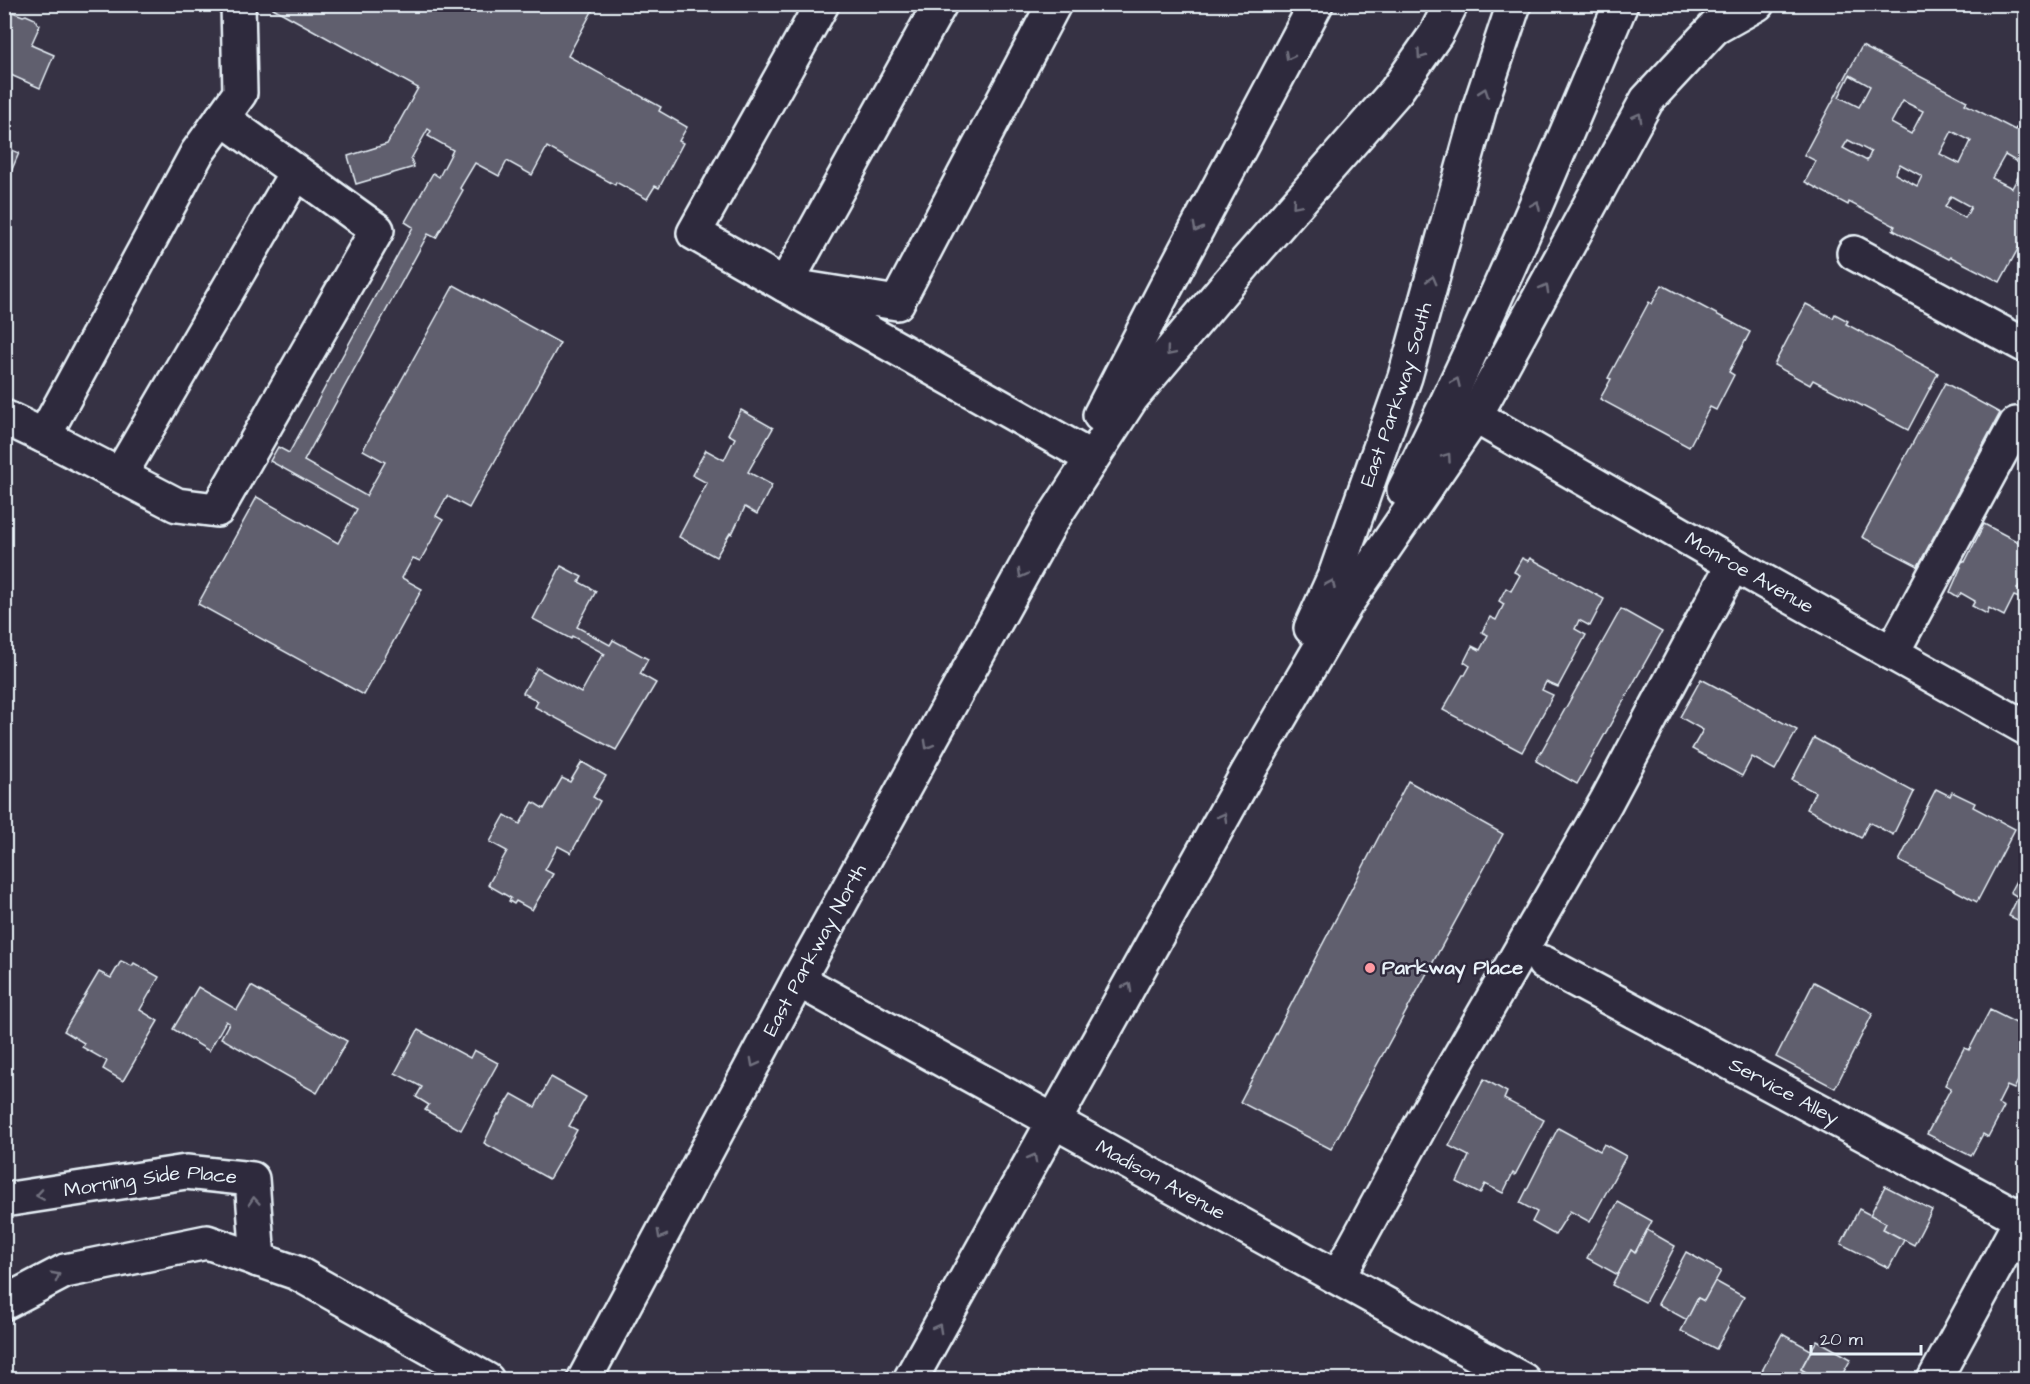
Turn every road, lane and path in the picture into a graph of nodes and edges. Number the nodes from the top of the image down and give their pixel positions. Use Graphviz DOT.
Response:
graph roads {
  1 [pos="238,4"];
  2 [pos="822,4"];
  3 [pos="940,4"];
  4 [pos="1054,4"];
  5 [pos="1316,4"];
  6 [pos="1451,4"];
  7 [pos="1514,4"];
  8 [pos="1621,4"];
  9 [pos="1757,4"];
  10 [pos="222,118"];
  11 [pos="296,173"];
  12 [pos="1854,253"];
  13 [pos="785,285"];
  14 [pos="2023,338"];
  15 [pos="1475,416"];
  16 [pos="4,417"];
  17 [pos="2016,424"];
  18 [pos="44,436"];
  19 [pos="1082,452"];
  20 [pos="120,476"];
  21 [pos="1050,523"];
  22 [pos="1733,564"];
  23 [pos="1346,604"];
  24 [pos="1892,653"];
  25 [pos="2025,728"];
  26 [pos="1248,772"];
  27 [pos="1544,963"];
  28 [pos="798,980"];
  29 [pos="1053,1120"];
  30 [pos="4,1200"];
  31 [pos="2024,1217"];
  32 [pos="258,1260"];
  33 [pos="1338,1277"];
  34 [pos="4,1303"];
  35 [pos="487,1380"];
  36 [pos="584,1380"];
  37 [pos="910,1380"];
  38 [pos="1523,1380"];
  39 [pos="1934,1380"];
  1 -- 10 [label="main road"];
  2 -- 13 [label="main road"];
  3 -- 13 [label="main road"];
  4 -- 13 [label="main road"];
  5 -- 19 [label="main road, one-way"];
  6 -- 21 [label="main road, one-way"];
  26 -- 7 [label="main road, East Parkway South, one-way"];
  23 -- 8 [label="main road, one-way"];
  15 -- 9 [label="main road, one-way"];
  10 -- 11 [label="main road"];
  10 -- 18 [label="main road"];
  11 -- 20 [label="main road"];
  11 -- 20 [label="main road"];
  12 -- 14 [label="main road"];
  13 -- 19 [label="main road"];
  15 -- 22 [label="main road, Monroe Avenue"];
  23 -- 15 [label="main road, one-way"];
  16 -- 18 [label="main road"];
  17 -- 24 [label="main road"];
  18 -- 20 [label="main road"];
  19 -- 21 [label="main road"];
  21 -- 28 [label="main road, East Parkway North, one-way"];
  22 -- 24 [label="main road, Monroe Avenue"];
  22 -- 33 [label="main road"];
  23 -- 26 [label="main road"];
  24 -- 25 [label="main road, Monroe Avenue"];
  29 -- 26 [label="main road, one-way"];
  27 -- 31 [label="main road, Service Alley"];
  28 -- 29 [label="main road, Madison Avenue"];
  28 -- 36 [label="main road, East Parkway North, one-way"];
  29 -- 33 [label="main road, Madison Avenue"];
  37 -- 29 [label="main road, one-way"];
  32 -- 30 [label="main road, Morning Side Place, one-way"];
  31 -- 39 [label="main road"];
  34 -- 32 [label="main road, one-way"];
  32 -- 35 [label="main road"];
  33 -- 38 [label="main road, Madison Avenue"];
}
